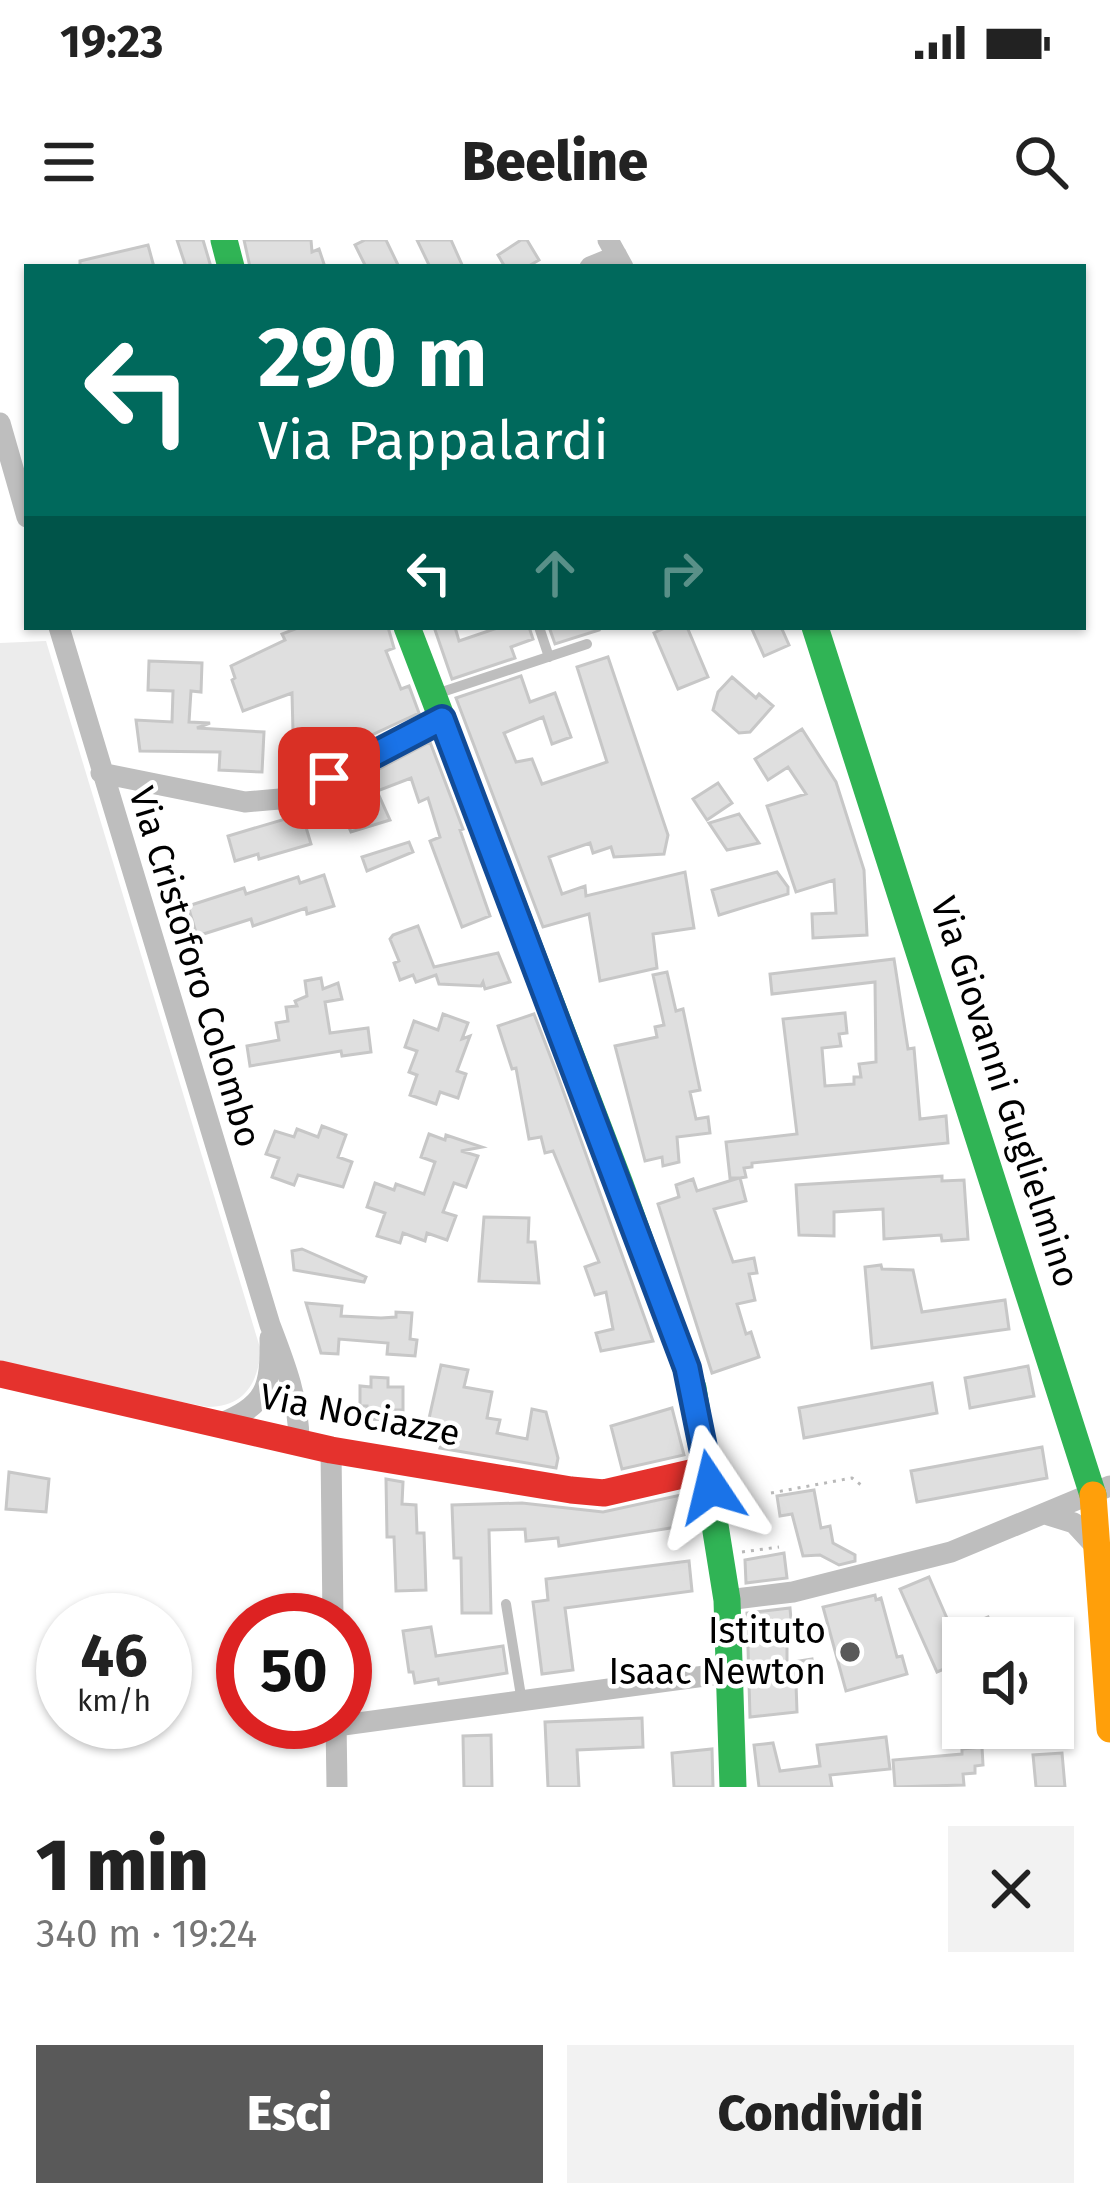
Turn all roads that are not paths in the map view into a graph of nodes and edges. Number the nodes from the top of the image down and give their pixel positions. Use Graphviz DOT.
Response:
graph roads {
  1 [pos="0,423"];
  2 [pos="24,507"];
  3 [pos="54,630"];
  4 [pos="408,630"];
  5 [pos="540,630"];
  6 [pos="816,630"];
  7 [pos="587,644"];
  8 [pos="549,657"];
  9 [pos="438,707"];
  10 [pos="101,773"];
  11 [pos="270,1325"];
  12 [pos="0,1374"];
  13 [pos="255,1423"];
  14 [pos="299,1442"];
  15 [pos="332,1450"];
  16 [pos="708,1469"];
  17 [pos="1101,1490"];
  18 [pos="1045,1514"];
  19 [pos="1100,1552"];
  20 [pos="333,1593"];
  21 [pos="727,1600"];
  22 [pos="506,1604"];
  23 [pos="727,1673"];
  24 [pos="522,1702"];
  25 [pos="372,1720"];
  26 [pos="1110,1729"];
  27 [pos="336,1749"];
  28 [pos="337,1787"];
  29 [pos="733,1787"];
  1 -- 2 [label="street"];
  3 -- 10 [label="street, Via Cristoforo Colombo"];
  4 -- 9 [label="street"];
  5 -- 8 [label="lane"];
  6 -- 17 [label="street, Via Giovanni Guglielmino"];
  7 -- 8 [label="lane"];
  8 -- 9 [label="lane"];
  9 -- 10 [label="street"];
  9 -- 16 [label="street"];
  10 -- 11 [label="street, Via Cristoforo Colombo"];
  11 -- 13 [label="street"];
  11 -- 14 [label="street, Via Cristoforo Colombo"];
  12 -- 13 [label="street, Via Nociazze"];
  13 -- 14 [label="street, Via Nociazze"];
  14 -- 15 [label="street, Via Nociazze"];
  15 -- 16 [label="street, Via Nociazze"];
  15 -- 20 [label="street"];
  16 -- 21 [label="street"];
  17 -- 18 [label="street"];
  17 -- 19 [label="street, Via Giovanni Guglielmino"];
  18 -- 19 [label="street"];
  18 -- 21 [label="street"];
  19 -- 26 [label="street, Via Giovanni Guglielmino"];
  21 -- 23 [label="street"];
  22 -- 24 [label="lane"];
  23 -- 24 [label="street"];
  23 -- 29 [label="street"];
  24 -- 25 [label="street"];
  27 -- 28 [label="street"];
}
